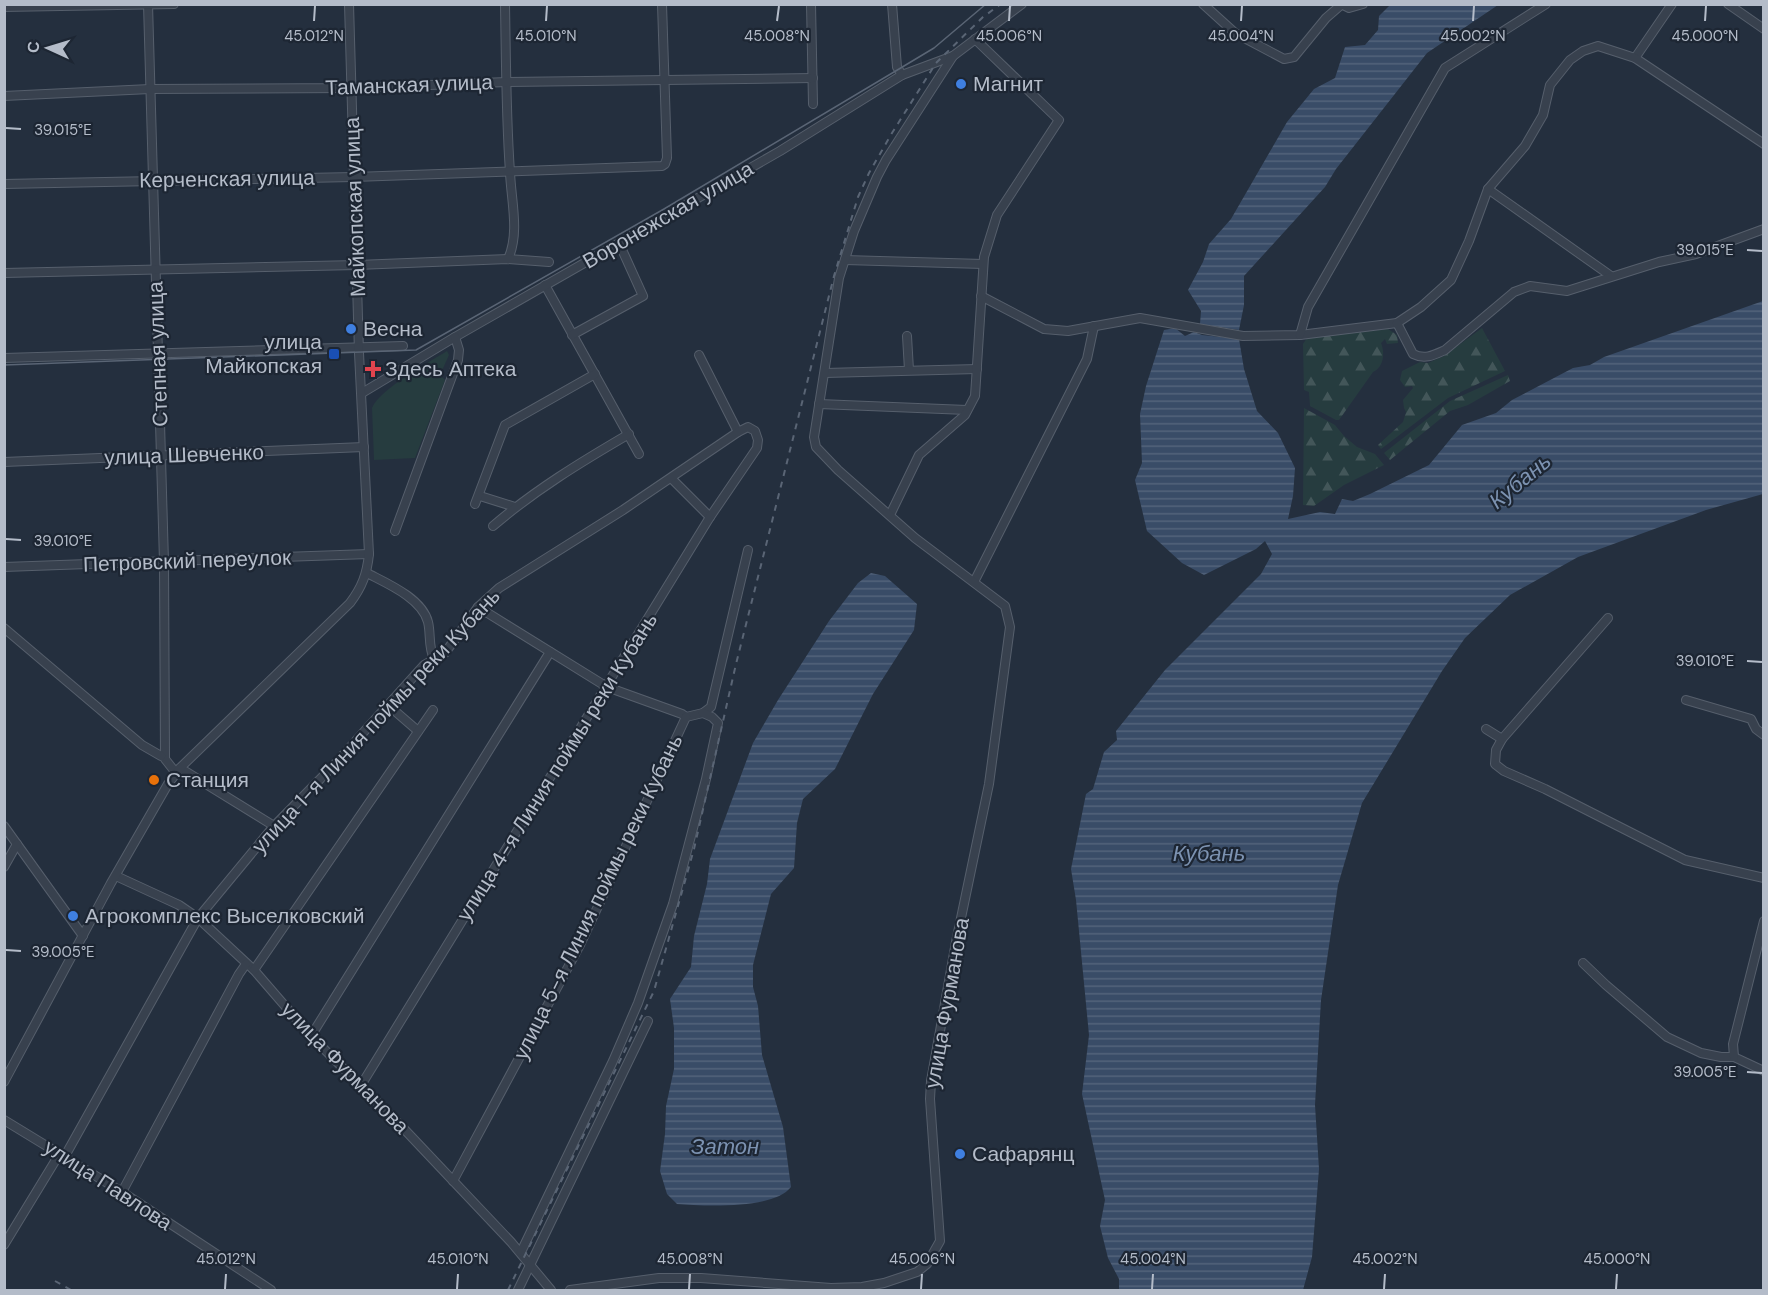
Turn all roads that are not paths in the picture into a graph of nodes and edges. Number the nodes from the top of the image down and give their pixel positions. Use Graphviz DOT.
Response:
graph roads {
  1 [pos="174,4"];
  2 [pos="349,4"];
  3 [pos="505,4"];
  4 [pos="662,4"];
  5 [pos="811,4"];
  6 [pos="892,4"];
  7 [pos="1022,4"];
  8 [pos="1203,4"];
  9 [pos="1363,4"];
  10 [pos="1545,4"];
  11 [pos="1672,4"];
  12 [pos="1728,4"];
  13 [pos="148,5"];
  14 [pos="1341,5"];
  15 [pos="4,7"];
  16 [pos="1764,29"];
  17 [pos="975,39"];
  18 [pos="953,56"];
  19 [pos="1635,58"];
  20 [pos="902,75"];
  21 [pos="813,78"];
  22 [pos="663,80"];
  23 [pos="507,82"];
  24 [pos="150,88"];
  25 [pos="352,88"];
  26 [pos="4,96"];
  27 [pos="813,104"];
  28 [pos="1764,144"];
  29 [pos="510,173"];
  30 [pos="354,177"];
  31 [pos="154,180"];
  32 [pos="4,184"];
  33 [pos="1488,189"];
  34 [pos="1764,230"];
  35 [pos="619,243"];
  36 [pos="508,259"];
  37 [pos="844,260"];
  38 [pos="549,262"];
  39 [pos="983,264"];
  40 [pos="357,265"];
  41 [pos="156,270"];
  42 [pos="4,273"];
  43 [pos="1611,276"];
  44 [pos="545,285"];
  45 [pos="981,296"];
  46 [pos="1397,323"];
  47 [pos="1094,326"];
  48 [pos="572,335"];
  49 [pos="1300,335"];
  50 [pos="907,336"];
  51 [pos="455,337"];
  52 [pos="403,346"];
  53 [pos="359,349"];
  54 [pos="158,354"];
  55 [pos="699,355"];
  56 [pos="4,358"];
  57 [pos="977,369"];
  58 [pos="909,370"];
  59 [pos="595,374"];
  60 [pos="825,374"];
  61 [pos="362,393"];
  62 [pos="819,404"];
  63 [pos="968,410"];
  64 [pos="738,432"];
  65 [pos="628,434"];
  66 [pos="364,447"];
  67 [pos="639,453"];
  68 [pos="161,456"];
  69 [pos="4,462"];
  70 [pos="672,479"];
  71 [pos="480,496"];
  72 [pos="475,504"];
  73 [pos="515,507"];
  74 [pos="890,515"];
  75 [pos="710,517"];
  76 [pos="493,526"];
  77 [pos="395,531"];
  78 [pos="748,550"];
  79 [pos="369,554"];
  80 [pos="164,562"];
  81 [pos="4,567"];
  82 [pos="367,573"];
  83 [pos="974,582"];
  84 [pos="478,607"];
  85 [pos="1608,618"];
  86 [pos="4,628"];
  87 [pos="550,652"];
  88 [pos="434,659"];
  89 [pos="607,687"];
  90 [pos="1686,700"];
  91 [pos="388,705"];
  92 [pos="433,710"];
  93 [pos="703,713"];
  94 [pos="686,717"];
  95 [pos="1486,729"];
  96 [pos="418,731"];
  97 [pos="1764,735"];
  98 [pos="1502,739"];
  99 [pos="161,756"];
  100 [pos="178,770"];
  101 [pos="4,826"];
  102 [pos="274,826"];
  103 [pos="17,844"];
  104 [pos="4,867"];
  105 [pos="116,876"];
  106 [pos="1764,878"];
  107 [pos="198,918"];
  108 [pos="1764,921"];
  109 [pos="83,936"];
  110 [pos="1583,963"];
  111 [pos="246,964"];
  112 [pos="254,970"];
  113 [pos="648,1021"];
  114 [pos="311,1036"];
  115 [pos="1734,1057"];
  116 [pos="1764,1071"];
  117 [pos="4,1082"];
  118 [pos="360,1087"];
  119 [pos="4,1120"];
  120 [pos="63,1155"];
  121 [pos="453,1180"];
  122 [pos="122,1192"];
  123 [pos="4,1245"];
  124 [pos="521,1252"];
  125 [pos="531,1266"];
  126 [pos="272,1290"];
  127 [pos="518,1290"];
  128 [pos="551,1290"];
  129 [pos="570,1290"];
  1 -- 13 [label="street"];
  2 -- 25 [label="street, Майкопская улица"];
  3 -- 23 [label="street"];
  4 -- 22 [label="street"];
  5 -- 21 [label="street"];
  6 -- 20 [label="street"];
  7 -- 17 [label="street, Воронежская улица"];
  8 -- 14 [label="street"];
  9 -- 14 [label="street"];
  10 -- 49 [label="street"];
  11 -- 19 [label="street"];
  12 -- 16 [label="street"];
  13 -- 15 [label="street"];
  13 -- 24 [label="street, Степная улица"];
  17 -- 18 [label="street, Воронежская улица"];
  17 -- 39 [label="street"];
  18 -- 20 [label="street, Воронежская улица"];
  18 -- 37 [label="street, улица Фурманова"];
  19 -- 28 [label="street"];
  19 -- 33 [label="street"];
  20 -- 35 [label="street, Воронежская улица"];
  21 -- 22 [label="street, Таманская улица"];
  21 -- 27 [label="street"];
  22 -- 23 [label="street, Таманская улица"];
  22 -- 29 [label="street, Керченская улица"];
  23 -- 25 [label="street, Таманская улица"];
  23 -- 29 [label="street"];
  24 -- 25 [label="street, Таманская улица"];
  24 -- 26 [label="street, Таманская улица"];
  24 -- 31 [label="street, Степная улица"];
  25 -- 30 [label="street, Майкопская улица"];
  29 -- 30 [label="street, Керченская улица"];
  29 -- 36 [label="street"];
  30 -- 31 [label="street, Керченская улица"];
  30 -- 40 [label="street, Майкопская улица"];
  31 -- 32 [label="street, Керченская улица"];
  31 -- 41 [label="street, Степная улица"];
  33 -- 43 [label="street"];
  33 -- 46 [label="street"];
  34 -- 43 [label="street"];
  35 -- 44 [label="street, Воронежская улица"];
  35 -- 48 [label="street"];
  36 -- 38 [label="street"];
  36 -- 40 [label="street"];
  37 -- 39 [label="street"];
  37 -- 60 [label="street, улица Фурманова"];
  39 -- 45 [label="street"];
  40 -- 41 [label="street"];
  40 -- 53 [label="street, Майкопская улица"];
  41 -- 42 [label="street"];
  41 -- 54 [label="street, Степная улица"];
  43 -- 46 [label="street"];
  44 -- 48 [label="street"];
  44 -- 51 [label="street, Воронежская улица"];
  45 -- 47 [label="street"];
  45 -- 57 [label="street"];
  46 -- 49 [label="street"];
  47 -- 49 [label="street"];
  47 -- 83 [label="street"];
  48 -- 59 [label="street"];
  50 -- 58 [label="street"];
  51 -- 61 [label="street, Воронежская улица"];
  51 -- 77 [label="street"];
  52 -- 53 [label="street"];
  53 -- 54 [label="street"];
  53 -- 61 [label="street, Майкопская улица"];
  54 -- 56 [label="street"];
  54 -- 68 [label="street, Степная улица"];
  55 -- 64 [label="street"];
  57 -- 58 [label="street"];
  57 -- 63 [label="street"];
  58 -- 60 [label="street"];
  59 -- 65 [label="street"];
  59 -- 71 [label="street"];
  60 -- 62 [label="street, улица Фурманова"];
  61 -- 66 [label="street, Майкопская улица"];
  62 -- 63 [label="street"];
  62 -- 74 [label="street, улица Фурманова"];
  63 -- 74 [label="street"];
  64 -- 70 [label="street, улица 1-я Линия поймы реки Кубань"];
  64 -- 75 [label="street, улица 4-я Линия поймы реки Кубань"];
  65 -- 67 [label="street"];
  65 -- 73 [label="street"];
  66 -- 68 [label="street, улица Шевченко"];
  66 -- 79 [label="street, Майкопская улица"];
  68 -- 69 [label="street, улица Шевченко"];
  68 -- 80 [label="street, Степная улица"];
  70 -- 75 [label="street"];
  70 -- 84 [label="street, улица 1-я Линия поймы реки Кубань"];
  71 -- 72 [label="street"];
  71 -- 73 [label="street"];
  73 -- 76 [label="street"];
  74 -- 83 [label="street, улица Фурманова"];
  75 -- 89 [label="street, улица 4-я Линия поймы реки Кубань"];
  78 -- 93 [label="street"];
  79 -- 80 [label="street, Петровский переулок"];
  79 -- 82 [label="street, Майкопская улица"];
  80 -- 81 [label="street, Петровский переулок"];
  80 -- 100 [label="street, Степная улица"];
  82 -- 88 [label="street"];
  82 -- 100 [label="street"];
  83 -- 129 [label="street, улица Фурманова"];
  84 -- 87 [label="street"];
  84 -- 88 [label="street, улица 1-я Линия поймы реки Кубань"];
  85 -- 98 [label="street"];
  86 -- 99 [label="street"];
  87 -- 89 [label="street"];
  87 -- 114 [label="street"];
  88 -- 91 [label="street, улица 1-я Линия поймы реки Кубань"];
  89 -- 94 [label="street"];
  89 -- 118 [label="street, улица 4-я Линия поймы реки Кубань"];
  90 -- 97 [label="street"];
  91 -- 96 [label="street"];
  91 -- 102 [label="street, улица 1-я Линия поймы реки Кубань"];
  92 -- 96 [label="street"];
  93 -- 94 [label="street, улица 5-я Линия поймы реки Кубань"];
  93 -- 124 [label="street"];
  94 -- 121 [label="street, улица 5-я Линия поймы реки Кубань"];
  95 -- 98 [label="street"];
  96 -- 112 [label="street"];
  98 -- 106 [label="street"];
  100 -- 102 [label="street"];
  100 -- 105 [label="street"];
  101 -- 103 [label="street"];
  102 -- 107 [label="street, улица 1-я Линия поймы реки Кубань"];
  103 -- 104 [label="street"];
  103 -- 109 [label="street"];
  105 -- 107 [label="street, улица Фурманова"];
  105 -- 109 [label="street"];
  107 -- 111 [label="street, улица Фурманова"];
  107 -- 120 [label="street, улица 1-я Линия поймы реки Кубань"];
  108 -- 115 [label="street"];
  109 -- 117 [label="street"];
  110 -- 115 [label="street"];
  111 -- 112 [label="street, улица Фурманова"];
  111 -- 122 [label="street"];
  112 -- 114 [label="street, улица Фурманова"];
  113 -- 125 [label="street"];
  114 -- 118 [label="street, улица Фурманова"];
  115 -- 116 [label="street"];
  118 -- 121 [label="street, улица Фурманова"];
  119 -- 120 [label="street, улица Павлова"];
  120 -- 122 [label="street, улица Павлова"];
  120 -- 123 [label="street, улица 1-я Линия поймы реки Кубань"];
  121 -- 124 [label="street, улица Фурманова"];
  122 -- 126 [label="street, улица Павлова"];
  124 -- 125 [label="street, улица Фурманова"];
  125 -- 127 [label="street"];
  125 -- 128 [label="street, улица Фурманова"];
}
